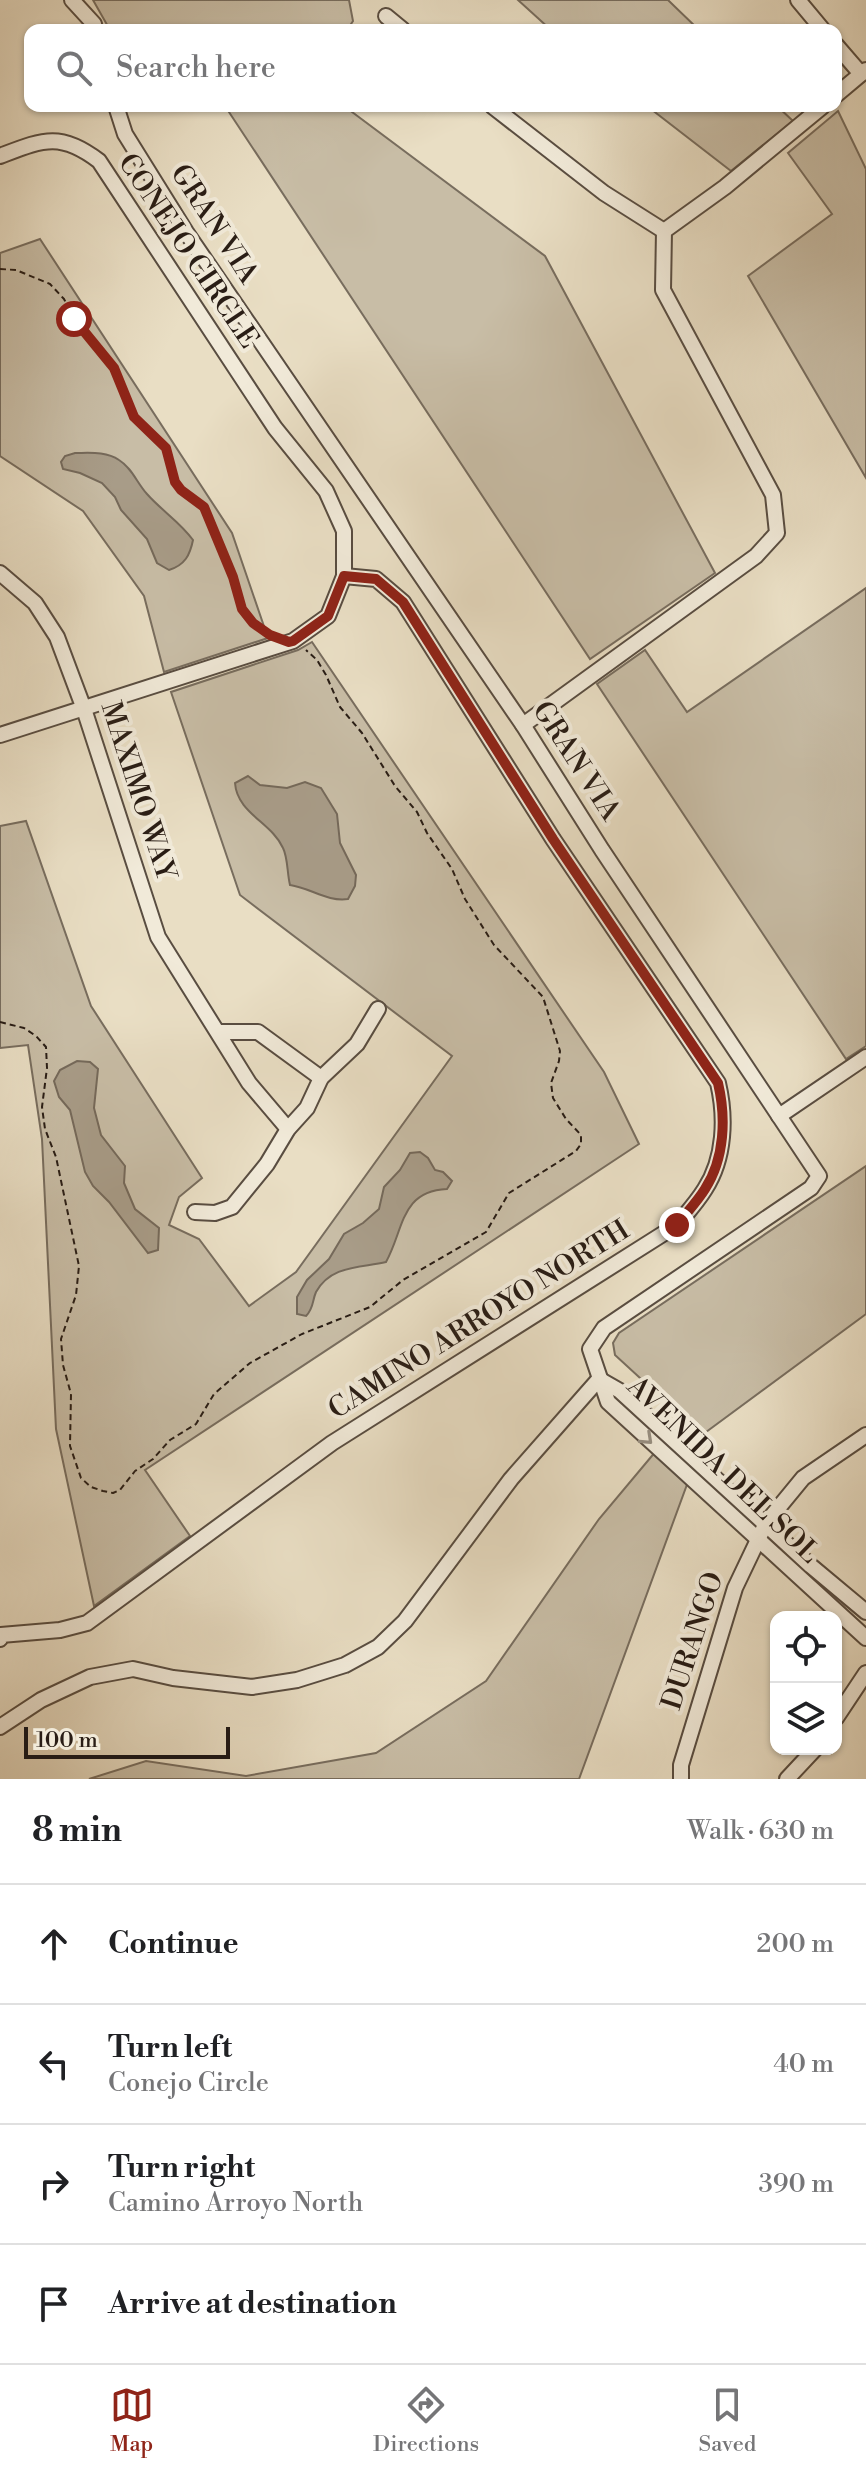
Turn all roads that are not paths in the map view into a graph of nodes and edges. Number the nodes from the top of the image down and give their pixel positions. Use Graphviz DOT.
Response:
graph roads {
  1 [pos="72,0"];
  2 [pos="798,0"];
  3 [pos="386,16"];
  4 [pos="94,24"];
  5 [pos="396,24"];
  6 [pos="818,24"];
  7 [pos="842,51"];
  8 [pos="864,72"];
  9 [pos="842,90"];
  10 [pos="118,112"];
  11 [pos="500,112"];
  12 [pos="816,112"];
  13 [pos="0,156"];
  14 [pos="664,231"];
  15 [pos="0,573"];
  16 [pos="344,576"];
  17 [pos="84,709"];
  18 [pos="523,725"];
  19 [pos="0,735"];
  20 [pos="378,1009"];
  21 [pos="219,1032"];
  22 [pos="866,1057"];
  23 [pos="321,1078"];
  24 [pos="779,1116"];
  25 [pos="288,1129"];
  26 [pos="195,1212"];
  27 [pos="599,1379"];
  28 [pos="866,1435"];
  29 [pos="766,1523"];
  30 [pos="757,1541"];
  31 [pos="866,1612"];
  32 [pos="0,1635"];
  33 [pos="866,1638"];
  34 [pos="866,1673"];
  35 [pos="842,1709"];
  36 [pos="0,1727"];
  37 [pos="809,1755"];
  38 [pos="681,1779"];
  39 [pos="787,1779"];
  1 -- 4 [label="street"];
  2 -- 6 [label="street"];
  3 -- 5 [label="street"];
  7 -- 8 [label="street"];
  8 -- 9 [label="street"];
  10 -- 18 [label="street, GRAN VIA"];
  11 -- 14 [label="street"];
  12 -- 14 [label="street"];
  13 -- 16 [label="street, CONEJO CIRCLE"];
  14 -- 18 [label="street"];
  15 -- 17 [label="street, MAXIMO WAY"];
  16 -- 17 [label="street, CONEJO CIRCLE"];
  16 -- 32 [label="street, CAMINO ARROYO NORTH"];
  17 -- 19 [label="street, CONEJO CIRCLE"];
  17 -- 21 [label="street, MAXIMO WAY"];
  18 -- 24 [label="street, GRAN VIA"];
  20 -- 23 [label="street"];
  21 -- 23 [label="street"];
  21 -- 25 [label="street, MAXIMO WAY"];
  22 -- 24 [label="street"];
  23 -- 25 [label="street"];
  24 -- 27 [label="street, GRAN VIA"];
  25 -- 26 [label="street"];
  27 -- 29 [label="street, AVENIDA DEL SOL"];
  27 -- 30 [label="street, AVENIDA DEL SOL, one-way"];
  27 -- 36 [label="street"];
  28 -- 29 [label="street, DURANGO"];
  29 -- 30 [label="street, DURANGO"];
  29 -- 31 [label="street, AVENIDA DEL SOL"];
  30 -- 33 [label="street, AVENIDA DEL SOL"];
  30 -- 38 [label="street, DURANGO"];
  34 -- 35 [label="street"];
  37 -- 39 [label="street"];
}
